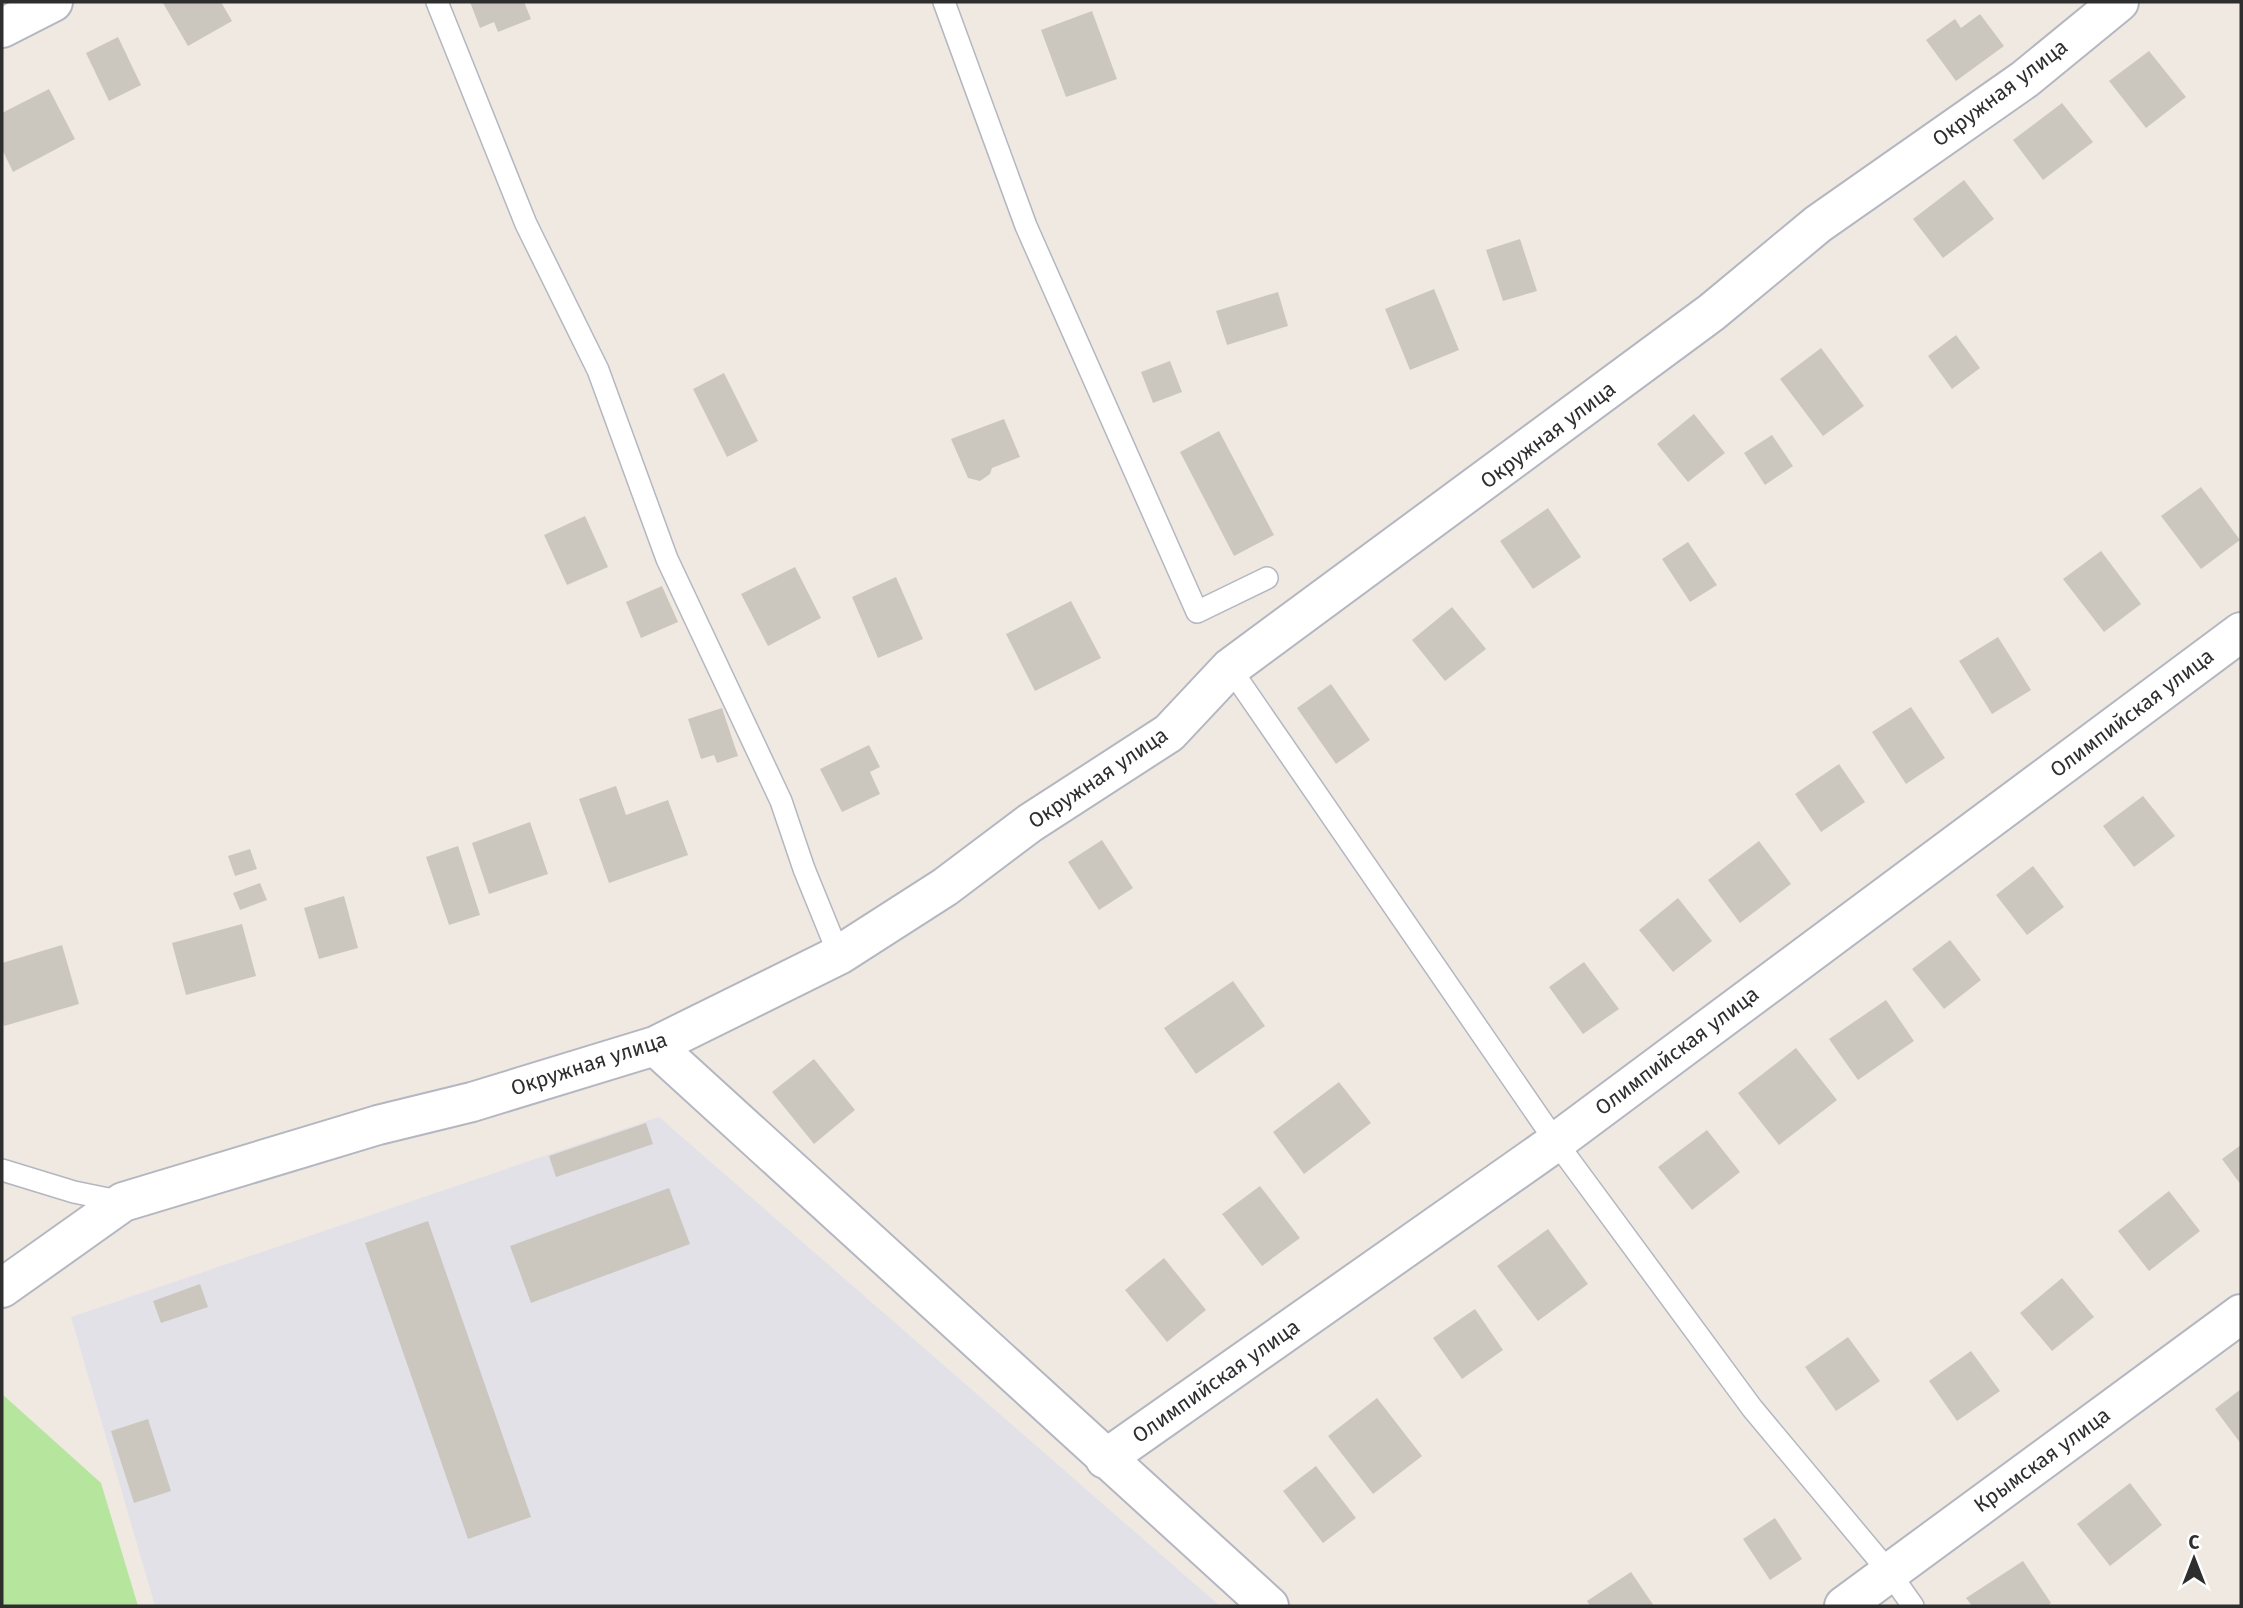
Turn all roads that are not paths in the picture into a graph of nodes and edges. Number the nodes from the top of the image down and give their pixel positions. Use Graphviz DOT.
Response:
graph roads {
  1 [pos="53,2"];
  2 [pos="437,2"];
  3 [pos="944,2"];
  4 [pos="2119,2"];
  5 [pos="2,28"];
  6 [pos="1268,578"];
  7 [pos="2241,632"];
  8 [pos="1230,668"];
  9 [pos="839,956"];
  10 [pos="654,1046"];
  11 [pos="1556,1142"];
  12 [pos="2,1170"];
  13 [pos="123,1202"];
  14 [pos="2,1288"];
  15 [pos="2241,1314"];
  16 [pos="1105,1459"];
  17 [pos="1889,1572"];
  18 [pos="1269,1606"];
  19 [pos="1844,1606"];
  20 [pos="1913,1606"];
  1 -- 5 [label="street"];
  2 -- 9 [label="lane"];
  3 -- 6 [label="lane"];
  4 -- 8 [label="street, Окружная улица"];
  7 -- 11 [label="street, Олимпийская улица"];
  8 -- 9 [label="street, Окружная улица"];
  8 -- 11 [label="lane"];
  9 -- 10 [label="street, Окружная улица"];
  10 -- 13 [label="street, Окружная улица"];
  10 -- 16 [label="street"];
  11 -- 16 [label="street, Олимпийская улица"];
  11 -- 17 [label="lane"];
  12 -- 13 [label="lane"];
  13 -- 14 [label="street, Окружная улица"];
  15 -- 17 [label="street, Крымская улица"];
  16 -- 18 [label="street"];
  17 -- 19 [label="street, Крымская улица"];
  17 -- 20 [label="lane"];
}
